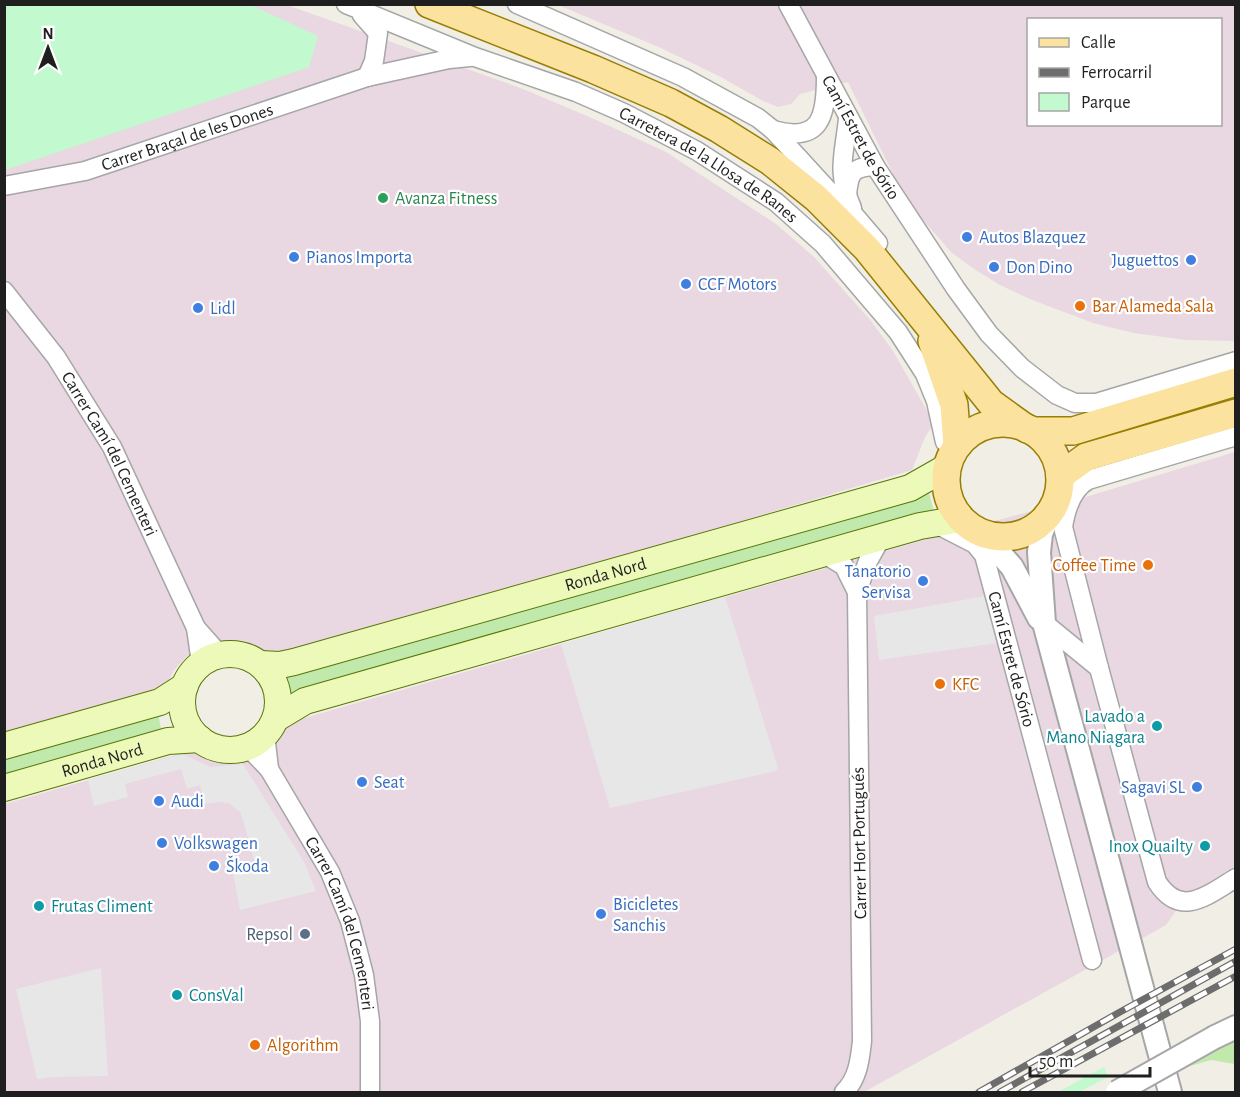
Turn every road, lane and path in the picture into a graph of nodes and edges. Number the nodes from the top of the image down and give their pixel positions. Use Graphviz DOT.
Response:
graph roads {
  1 [pos="429,4"];
  2 [pos="517,4"];
  3 [pos="788,4"];
  4 [pos="353,8"];
  5 [pos="475,57"];
  6 [pos="826,75"];
  7 [pos="367,77"];
  8 [pos="848,119"];
  9 [pos="773,130"];
  10 [pos="875,166"];
  11 [pos="4,186"];
  12 [pos="847,197"];
  13 [pos="855,216"];
  14 [pos="4,291"];
  15 [pos="925,323"];
  16 [pos="947,347"];
  17 [pos="1236,361"];
  18 [pos="1236,382"];
  19 [pos="1236,413"];
  20 [pos="1030,430"];
  21 [pos="1236,436"];
  22 [pos="1130,445"];
  23 [pos="951,458"];
  24 [pos="1161,459"];
  25 [pos="1071,480"];
  26 [pos="1049,514"];
  27 [pos="934,524"];
  28 [pos="972,526"];
  29 [pos="882,536"];
  30 [pos="823,553"];
  31 [pos="856,592"];
  32 [pos="1045,627"];
  33 [pos="210,659"];
  34 [pos="260,664"];
  35 [pos="1099,668"];
  36 [pos="185,686"];
  37 [pos="262,733"];
  38 [pos="200,739"];
  39 [pos="4,746"];
  40 [pos="4,788"];
  41 [pos="1236,878"];
  42 [pos="1092,960"];
  43 [pos="1236,1027"];
  44 [pos="846,1091"];
  45 [pos="370,1092"];
  46 [pos="1117,1092"];
  47 [pos="1170,1092"];
  1 -- 15 [label="main road"];
  2 -- 9 [label="street"];
  3 -- 6 [label="street, Camí Estret de Sório"];
  4 -- 5 [label="street, Carretera de la Llosa de Ranes"];
  4 -- 7 [label="street"];
  5 -- 7 [label="street, Carrer Braçal de les Dones"];
  5 -- 23 [label="street, Carretera de la Llosa de Ranes"];
  6 -- 8 [label="street, Camí Estret de Sório"];
  6 -- 9 [label="street"];
  7 -- 11 [label="street, Carrer Braçal de les Dones"];
  8 -- 10 [label="street, Camí Estret de Sório"];
  8 -- 12 [label="street"];
  9 -- 13 [label="street"];
  10 -- 12 [label="street"];
  10 -- 17 [label="street, Camí Estret de Sório"];
  12 -- 13 [label="street"];
  13 -- 16 [label="street"];
  14 -- 33 [label="street, Carrer Camí del Cementeri"];
  15 -- 16 [label="main road"];
  15 -- 23 [label="main road"];
  16 -- 20 [label="main road"];
  18 -- 20 [label="main road"];
  19 -- 22 [label="main road"];
  20 -- 23 [label="main road"];
  20 -- 25 [label="main road"];
  21 -- 24 [label="street"];
  22 -- 24 [label="street"];
  22 -- 25 [label="main road"];
  23 -- 28 [label="main road"];
  23 -- 34 [label="main road, Ronda Nord"];
  24 -- 25 [label="street"];
  25 -- 26 [label="main road"];
  25 -- 35 [label="street"];
  26 -- 28 [label="main road"];
  26 -- 32 [label="street"];
  27 -- 28 [label="main road"];
  27 -- 29 [label="main road"];
  27 -- 42 [label="street, Camí Estret de Sório"];
  28 -- 32 [label="street"];
  29 -- 30 [label="main road"];
  29 -- 31 [label="street, Carrer Hort Portugués"];
  30 -- 31 [label="street, Carrer Hort Portugués"];
  30 -- 37 [label="main road"];
  31 -- 44 [label="street, Carrer Hort Portugués"];
  32 -- 35 [label="street"];
  32 -- 47 [label="street"];
  33 -- 34 [label="main road"];
  33 -- 36 [label="main road"];
  34 -- 37 [label="main road"];
  35 -- 41 [label="street"];
  36 -- 38 [label="main road"];
  36 -- 39 [label="main road"];
  37 -- 38 [label="main road"];
  37 -- 45 [label="street, Carrer Camí del Cementeri"];
  38 -- 40 [label="main road, Ronda Nord"];
  43 -- 46 [label="street, bridge"];
}
